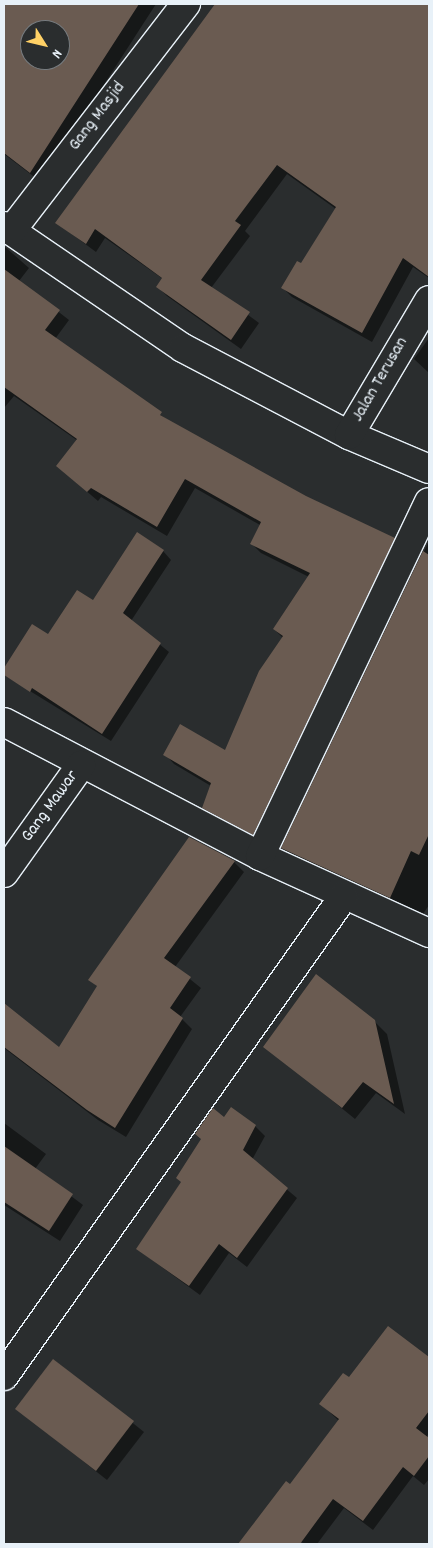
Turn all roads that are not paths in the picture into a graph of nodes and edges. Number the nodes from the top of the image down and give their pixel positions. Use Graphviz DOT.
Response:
graph roads {
  1 [pos="186,4"];
  2 [pos="7,229"];
  3 [pos="429,300"];
  4 [pos="349,435"];
  5 [pos="429,469"];
  6 [pos="429,502"];
  7 [pos="4,722"];
  8 [pos="82,765"];
  9 [pos="260,856"];
  10 [pos="4,873"];
  11 [pos="344,896"];
  12 [pos="429,933"];
  13 [pos="4,1376"];
  1 -- 2 [label="street, Gang Masjid"];
  2 -- 4 [label="street"];
  3 -- 4 [label="street, Jalan Terusan"];
  4 -- 5 [label="street"];
  6 -- 9 [label="street"];
  7 -- 8 [label="street"];
  8 -- 9 [label="street"];
  8 -- 10 [label="street, Gang Mawar"];
  9 -- 11 [label="street"];
  11 -- 12 [label="street"];
  11 -- 13 [label="street"];
}
